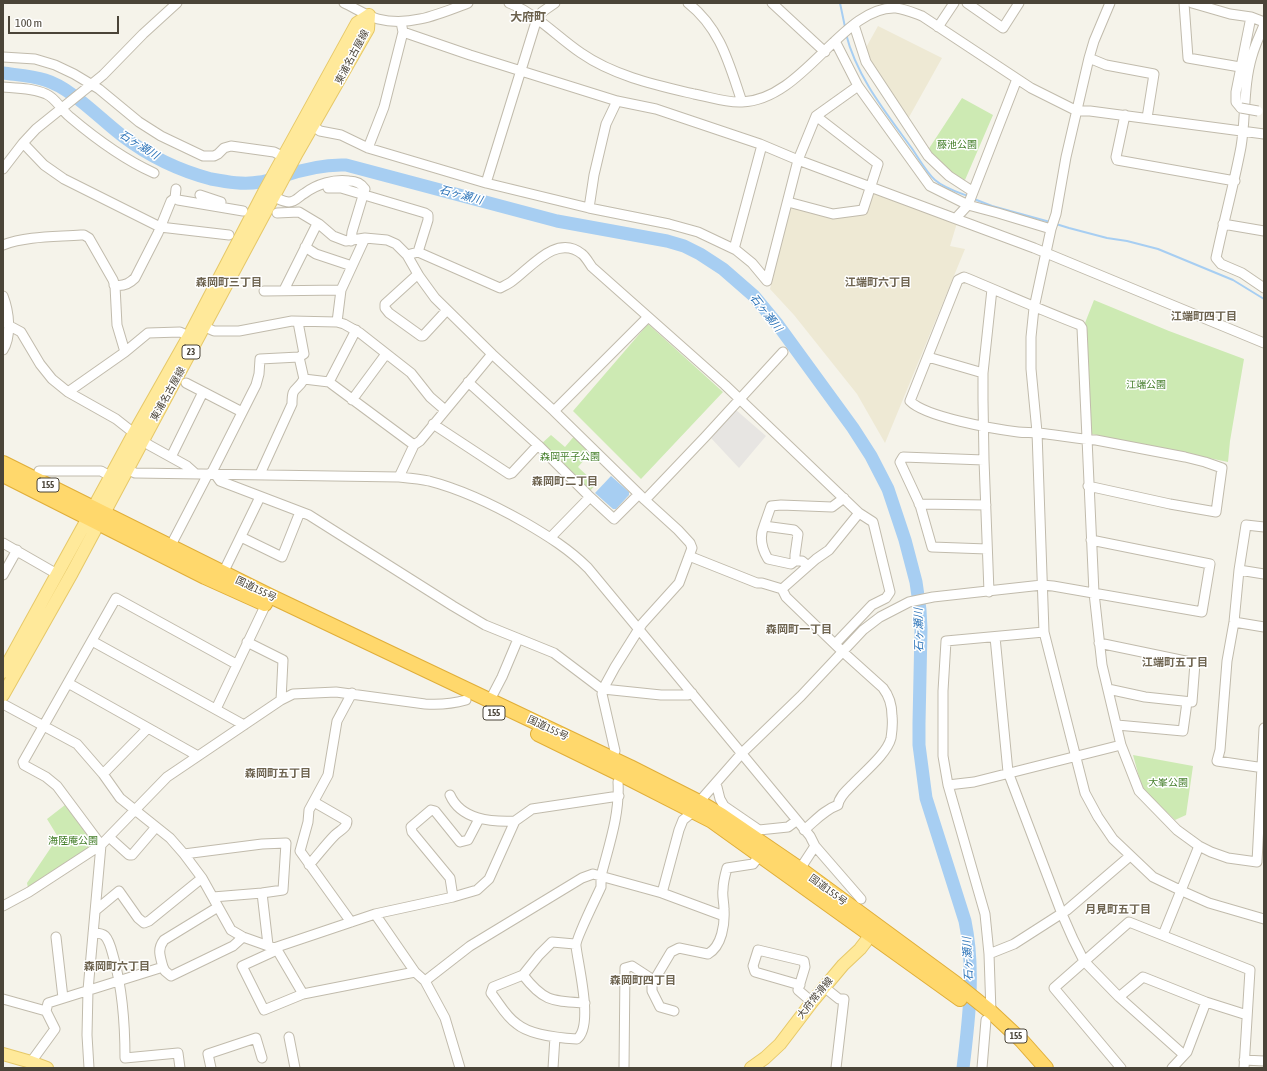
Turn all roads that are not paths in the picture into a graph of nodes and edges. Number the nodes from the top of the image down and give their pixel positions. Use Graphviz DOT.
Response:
graph roads {
  1 [pos="177,3"];
  2 [pos="344,3"];
  3 [pos="468,3"];
  4 [pos="509,3"];
  5 [pos="555,3"];
  6 [pos="688,3"];
  7 [pos="772,3"];
  8 [pos="954,3"];
  9 [pos="967,3"];
  10 [pos="1020,3"];
  11 [pos="1110,3"];
  12 [pos="1184,3"];
  13 [pos="1192,3"];
  14 [pos="897,6"];
  15 [pos="369,15"];
  16 [pos="1251,17"];
  17 [pos="538,18"];
  18 [pos="402,22"];
  19 [pos="1264,23"];
  20 [pos="852,26"];
  21 [pos="938,26"];
  22 [pos="403,32"];
  23 [pos="839,38"];
  24 [pos="825,52"];
  25 [pos="3,57"];
  26 [pos="1089,58"];
  27 [pos="1240,67"];
  28 [pos="520,70"];
  29 [pos="1017,79"];
  30 [pos="90,84"];
  31 [pos="858,86"];
  32 [pos="3,87"];
  33 [pos="617,100"];
  34 [pos="742,102"];
  35 [pos="63,107"];
  36 [pos="1077,110"];
  37 [pos="1261,112"];
  38 [pos="1125,115"];
  39 [pos="816,116"];
  40 [pos="1147,118"];
  41 [pos="312,126"];
  42 [pos="1243,130"];
  43 [pos="1264,134"];
  44 [pos="23,142"];
  45 [pos="762,145"];
  46 [pos="368,148"];
  47 [pos="283,158"];
  48 [pos="798,160"];
  49 [pos="3,169"];
  50 [pos="154,173"];
  51 [pos="1235,181"];
  52 [pos="486,183"];
  53 [pos="871,187"];
  54 [pos="328,188"];
  55 [pos="972,191"];
  56 [pos="272,193"];
  57 [pos="363,194"];
  58 [pos="200,195"];
  59 [pos="788,202"];
  60 [pos="968,205"];
  61 [pos="589,208"];
  62 [pos="249,211"];
  63 [pos="277,213"];
  64 [pos="956,218"];
  65 [pos="320,224"];
  66 [pos="1223,224"];
  67 [pos="160,227"];
  68 [pos="1051,229"];
  69 [pos="1264,231"];
  70 [pos="229,235"];
  71 [pos="365,238"];
  72 [pos="351,240"];
  73 [pos="3,245"];
  74 [pos="305,247"];
  75 [pos="734,250"];
  76 [pos="418,252"];
  77 [pos="1046,253"];
  78 [pos="407,255"];
  79 [pos="352,265"];
  80 [pos="418,274"];
  81 [pos="114,285"];
  82 [pos="1264,288"];
  83 [pos="992,289"];
  84 [pos="284,290"];
  85 [pos="340,290"];
  86 [pos="264,291"];
  87 [pos="3,296"];
  88 [pos="1034,308"];
  89 [pos="447,310"];
  90 [pos="648,317"];
  91 [pos="298,322"];
  92 [pos="337,322"];
  93 [pos="8,325"];
  94 [pos="205,327"];
  95 [pos="356,330"];
  96 [pos="189,336"];
  97 [pos="1264,343"];
  98 [pos="3,350"];
  99 [pos="125,352"];
  100 [pos="783,352"];
  101 [pos="386,354"];
  102 [pos="492,354"];
  103 [pos="299,357"];
  104 [pos="928,357"];
  105 [pos="983,373"];
  106 [pos="304,379"];
  107 [pos="329,382"];
  108 [pos="468,382"];
  109 [pos="186,383"];
  110 [pos="68,392"];
  111 [pos="203,392"];
  112 [pos="739,399"];
  113 [pos="352,400"];
  114 [pos="445,410"];
  115 [pos="554,411"];
  116 [pos="242,412"];
  117 [pos="433,424"];
  118 [pos="983,426"];
  119 [pos="1037,432"];
  120 [pos="138,436"];
  121 [pos="1086,440"];
  122 [pos="538,445"];
  123 [pos="414,446"];
  124 [pos="171,457"];
  125 [pos="984,460"];
  126 [pos="3,463"];
  127 [pos="127,469"];
  128 [pos="39,471"];
  129 [pos="196,474"];
  130 [pos="211,474"];
  131 [pos="260,474"];
  132 [pos="3,475"];
  133 [pos="110,476"];
  134 [pos="399,477"];
  135 [pos="1088,486"];
  136 [pos="590,496"];
  137 [pos="260,497"];
  138 [pos="642,497"];
  139 [pos="844,498"];
  140 [pos="919,504"];
  141 [pos="986,505"];
  142 [pos="300,512"];
  143 [pos="859,513"];
  144 [pos="96,515"];
  145 [pos="764,526"];
  146 [pos="1264,527"];
  147 [pos="241,537"];
  148 [pos="551,537"];
  149 [pos="1091,540"];
  150 [pos="3,543"];
  151 [pos="170,547"];
  152 [pos="987,549"];
  153 [pos="17,550"];
  154 [pos="689,556"];
  155 [pos="795,561"];
  156 [pos="808,566"];
  157 [pos="1239,570"];
  158 [pos="223,573"];
  159 [pos="57,574"];
  160 [pos="1264,574"];
  161 [pos="3,575"];
  162 [pos="1042,585"];
  163 [pos="782,589"];
  164 [pos="989,592"];
  165 [pos="1094,593"];
  166 [pos="266,604"];
  167 [pos="1234,622"];
  168 [pos="1264,627"];
  169 [pos="639,629"];
  170 [pos="1044,632"];
  171 [pos="995,637"];
  172 [pos="518,638"];
  173 [pos="92,641"];
  174 [pos="247,642"];
  175 [pos="1099,642"];
  176 [pos="835,644"];
  177 [pos="843,652"];
  178 [pos="236,664"];
  179 [pos="3,672"];
  180 [pos="68,683"];
  181 [pos="603,689"];
  182 [pos="1108,689"];
  183 [pos="352,693"];
  184 [pos="692,693"];
  185 [pos="3,695"];
  186 [pos="281,700"];
  187 [pos="466,700"];
  188 [pos="490,700"];
  189 [pos="1186,702"];
  190 [pos="3,704"];
  191 [pos="216,709"];
  192 [pos="244,725"];
  193 [pos="1117,725"];
  194 [pos="43,726"];
  195 [pos="148,728"];
  196 [pos="1264,728"];
  197 [pos="1121,745"];
  198 [pos="615,752"];
  199 [pos="742,753"];
  200 [pos="198,756"];
  201 [pos="1076,756"];
  202 [pos="1263,768"];
  203 [pos="1008,772"];
  204 [pos="103,774"];
  205 [pos="618,782"];
  206 [pos="714,785"];
  207 [pos="948,785"];
  208 [pos="450,795"];
  209 [pos="619,796"];
  210 [pos="314,802"];
  211 [pos="696,807"];
  212 [pos="136,810"];
  213 [pos="479,819"];
  214 [pos="515,821"];
  215 [pos="796,821"];
  216 [pos="156,827"];
  217 [pos="804,830"];
  218 [pos="109,837"];
  219 [pos="102,845"];
  220 [pos="814,846"];
  221 [pos="1199,846"];
  222 [pos="184,854"];
  223 [pos="760,855"];
  224 [pos="1130,856"];
  225 [pos="309,865"];
  226 [pos="800,869"];
  227 [pos="601,876"];
  228 [pos="202,878"];
  229 [pos="1182,891"];
  230 [pos="262,893"];
  231 [pos="662,893"];
  232 [pos="214,897"];
  233 [pos="454,897"];
  234 [pos="861,899"];
  235 [pos="3,906"];
  236 [pos="218,907"];
  237 [pos="96,910"];
  238 [pos="375,914"];
  239 [pos="1062,914"];
  240 [pos="724,916"];
  241 [pos="1264,920"];
  242 [pos="351,922"];
  243 [pos="874,930"];
  244 [pos="93,933"];
  245 [pos="1163,935"];
  246 [pos="56,937"];
  247 [pos="243,937"];
  248 [pos="575,944"];
  249 [pos="274,948"];
  250 [pos="989,954"];
  251 [pos="1084,961"];
  252 [pos="163,967"];
  253 [pos="415,972"];
  254 [pos="522,975"];
  255 [pos="120,980"];
  256 [pos="425,981"];
  257 [pos="655,981"];
  258 [pos="800,985"];
  259 [pos="824,987"];
  260 [pos="88,990"];
  261 [pos="303,994"];
  262 [pos="1119,997"];
  263 [pos="63,998"];
  264 [pos="3,999"];
  265 [pos="812,1002"];
  266 [pos="1206,1002"];
  267 [pos="585,1003"];
  268 [pos="46,1011"];
  269 [pos="674,1011"];
  270 [pos="1247,1015"];
  271 [pos="987,1016"];
  272 [pos="289,1037"];
  273 [pos="555,1037"];
  274 [pos="3,1054"];
  275 [pos="1184,1055"];
  276 [pos="262,1058"];
  277 [pos="1264,1061"];
  278 [pos="1244,1064"];
  279 [pos="38,1066"];
  280 [pos="89,1068"];
  281 [pos="180,1068"];
  282 [pos="211,1068"];
  283 [pos="295,1068"];
  284 [pos="460,1068"];
  285 [pos="553,1068"];
  286 [pos="624,1068"];
  287 [pos="751,1068"];
  288 [pos="836,1068"];
  289 [pos="982,1068"];
  290 [pos="988,1068"];
  291 [pos="1034,1068"];
  292 [pos="1046,1068"];
  293 [pos="1121,1068"];
  294 [pos="1172,1068"];
  1 -- 30 [label="street"];
  2 -- 15 [label="street"];
  3 -- 18 [label="street"];
  4 -- 17 [label="street"];
  5 -- 17 [label="street"];
  6 -- 34 [label="street"];
  7 -- 24 [label="street"];
  8 -- 21 [label="street"];
  9 -- 10 [label="street"];
  11 -- 26 [label="street"];
  12 -- 27 [label="street"];
  13 -- 16 [label="street"];
  14 -- 20 [label="street"];
  14 -- 21 [label="street"];
  15 -- 18 [label="street"];
  15 -- 41 [label="main road, 東浦名古屋線 / 23"];
  15 -- 47 [label="main road, 東浦名古屋線 / 23"];
  16 -- 19 [label="street"];
  16 -- 27 [label="street"];
  17 -- 28 [label="street"];
  17 -- 34 [label="street"];
  18 -- 22 [label="street"];
  19 -- 42 [label="street"];
  20 -- 23 [label="street"];
  20 -- 55 [label="street"];
  21 -- 29 [label="street"];
  22 -- 28 [label="street"];
  22 -- 46 [label="street"];
  23 -- 24 [label="street"];
  23 -- 31 [label="street"];
  24 -- 34 [label="street"];
  25 -- 30 [label="street"];
  26 -- 36 [label="street"];
  26 -- 40 [label="street"];
  27 -- 37 [label="street, bridge"];
  28 -- 33 [label="street"];
  28 -- 52 [label="street"];
  29 -- 36 [label="street"];
  29 -- 55 [label="street"];
  30 -- 35 [label="street"];
  30 -- 47 [label="street"];
  31 -- 39 [label="street"];
  31 -- 60 [label="street"];
  32 -- 35 [label="street"];
  33 -- 45 [label="street"];
  33 -- 61 [label="street"];
  35 -- 44 [label="street"];
  35 -- 50 [label="street"];
  36 -- 38 [label="street"];
  36 -- 68 [label="street"];
  38 -- 40 [label="street"];
  38 -- 51 [label="street"];
  39 -- 48 [label="street"];
  39 -- 53 [label="street"];
  40 -- 42 [label="street"];
  41 -- 46 [label="street"];
  41 -- 56 [label="main road, 東浦名古屋線 / 23"];
  42 -- 43 [label="street"];
  42 -- 51 [label="street"];
  44 -- 49 [label="street"];
  44 -- 67 [label="street"];
  45 -- 48 [label="street"];
  45 -- 75 [label="street"];
  46 -- 52 [label="street"];
  47 -- 56 [label="main road, 東浦名古屋線 / 23"];
  48 -- 53 [label="street"];
  48 -- 59 [label="street"];
  51 -- 66 [label="street"];
  52 -- 61 [label="street"];
  53 -- 59 [label="street"];
  53 -- 64 [label="street"];
  54 -- 57 [label="street"];
  55 -- 60 [label="street"];
  56 -- 57 [label="street"];
  56 -- 62 [label="main road, 東浦名古屋線 / 23"];
  56 -- 94 [label="main road, 東浦名古屋線 / 23"];
  57 -- 72 [label="street"];
  57 -- 76 [label="street"];
  58 -- 62 [label="street"];
  59 -- 75 [label="street"];
  60 -- 64 [label="street"];
  60 -- 68 [label="street"];
  61 -- 75 [label="street"];
  62 -- 67 [label="street"];
  62 -- 96 [label="main road, 東浦名古屋線 / 23"];
  63 -- 65 [label="street"];
  64 -- 77 [label="street"];
  65 -- 72 [label="street"];
  65 -- 74 [label="street"];
  66 -- 69 [label="street"];
  66 -- 82 [label="street"];
  67 -- 70 [label="street"];
  67 -- 81 [label="street"];
  68 -- 77 [label="street"];
  71 -- 72 [label="street"];
  71 -- 78 [label="street"];
  71 -- 79 [label="street"];
  73 -- 81 [label="street"];
  74 -- 79 [label="street"];
  74 -- 84 [label="street"];
  76 -- 78 [label="street"];
  76 -- 90 [label="street"];
  77 -- 88 [label="street"];
  77 -- 97 [label="street"];
  78 -- 80 [label="street"];
  79 -- 85 [label="street"];
  80 -- 89 [label="street"];
  80 -- 89 [label="street"];
  81 -- 99 [label="street"];
  83 -- 88 [label="street"];
  83 -- 104 [label="street"];
  83 -- 105 [label="street"];
  84 -- 85 [label="street"];
  84 -- 86 [label="street"];
  85 -- 92 [label="street"];
  87 -- 93 [label="street"];
  88 -- 119 [label="street"];
  88 -- 121 [label="street"];
  89 -- 102 [label="street"];
  90 -- 112 [label="street"];
  90 -- 115 [label="street"];
  91 -- 92 [label="street"];
  91 -- 94 [label="street"];
  91 -- 103 [label="street"];
  92 -- 95 [label="street"];
  93 -- 98 [label="street"];
  93 -- 110 [label="street"];
  94 -- 120 [label="main road, 東浦名古屋線 / 23"];
  95 -- 101 [label="street"];
  95 -- 107 [label="street"];
  96 -- 99 [label="street"];
  96 -- 120 [label="main road, 東浦名古屋線 / 23"];
  99 -- 110 [label="street"];
  100 -- 112 [label="street"];
  101 -- 113 [label="street"];
  101 -- 114 [label="street"];
  102 -- 108 [label="street"];
  102 -- 115 [label="street"];
  103 -- 106 [label="street"];
  103 -- 116 [label="street"];
  104 -- 105 [label="street"];
  104 -- 118 [label="street"];
  105 -- 118 [label="street"];
  106 -- 107 [label="street"];
  106 -- 131 [label="street"];
  107 -- 113 [label="street"];
  108 -- 114 [label="street"];
  108 -- 122 [label="street"];
  109 -- 111 [label="street"];
  110 -- 120 [label="street"];
  111 -- 116 [label="street"];
  111 -- 124 [label="street"];
  112 -- 138 [label="street"];
  112 -- 139 [label="street"];
  113 -- 123 [label="street"];
  114 -- 117 [label="street"];
  115 -- 138 [label="street"];
  116 -- 130 [label="street"];
  117 -- 122 [label="street"];
  117 -- 123 [label="street"];
  118 -- 119 [label="street"];
  118 -- 125 [label="street"];
  119 -- 121 [label="street"];
  119 -- 162 [label="street"];
  120 -- 124 [label="street"];
  120 -- 127 [label="main road, 東浦名古屋線 / 23"];
  120 -- 133 [label="main road, 東浦名古屋線 / 23"];
  121 -- 135 [label="street"];
  121 -- 135 [label="street"];
  122 -- 136 [label="street"];
  123 -- 134 [label="street"];
  124 -- 129 [label="street"];
  125 -- 140 [label="street"];
  125 -- 141 [label="street"];
  126 -- 144 [label="highway, 国道155号 / 155"];
  127 -- 129 [label="street"];
  127 -- 144 [label="main road, 東浦名古屋線 / 23"];
  128 -- 133 [label="street"];
  129 -- 130 [label="street"];
  130 -- 131 [label="street"];
  130 -- 137 [label="street"];
  130 -- 151 [label="street"];
  131 -- 134 [label="street"];
  132 -- 144 [label="highway, 国道155号 / 155"];
  133 -- 144 [label="main road, 東浦名古屋線 / 23"];
  134 -- 148 [label="street"];
  135 -- 149 [label="street"];
  136 -- 138 [label="street"];
  136 -- 148 [label="street"];
  137 -- 142 [label="street"];
  137 -- 147 [label="street"];
  138 -- 154 [label="street"];
  139 -- 143 [label="street"];
  139 -- 145 [label="street"];
  140 -- 141 [label="street"];
  140 -- 152 [label="street"];
  141 -- 152 [label="street"];
  142 -- 147 [label="street"];
  142 -- 172 [label="street"];
  143 -- 156 [label="street"];
  143 -- 176 [label="street"];
  144 -- 151 [label="highway, 国道155号 / 155"];
  144 -- 159 [label="main road, 東浦名古屋線 / 23"];
  144 -- 166 [label="highway, 国道155号 / 155"];
  144 -- 185 [label="main road, 東浦名古屋線 / 23"];
  145 -- 155 [label="street"];
  145 -- 155 [label="street"];
  146 -- 157 [label="street"];
  147 -- 158 [label="street"];
  148 -- 169 [label="street"];
  149 -- 165 [label="street"];
  149 -- 165 [label="street"];
  150 -- 153 [label="street"];
  151 -- 158 [label="highway, 国道155号 / 155"];
  152 -- 164 [label="street"];
  153 -- 159 [label="street"];
  153 -- 161 [label="street"];
  154 -- 163 [label="street"];
  154 -- 169 [label="street"];
  155 -- 156 [label="street"];
  156 -- 163 [label="street"];
  157 -- 160 [label="street"];
  157 -- 167 [label="street"];
  158 -- 188 [label="highway, 国道155号 / 155"];
  159 -- 179 [label="main road, 東浦名古屋線 / 23"];
  162 -- 164 [label="street"];
  162 -- 165 [label="street"];
  162 -- 170 [label="street"];
  163 -- 176 [label="street"];
  164 -- 177 [label="street"];
  165 -- 175 [label="street"];
  166 -- 174 [label="street"];
  166 -- 187 [label="highway, 国道155号 / 155"];
  167 -- 168 [label="street"];
  167 -- 202 [label="street"];
  169 -- 181 [label="street"];
  169 -- 184 [label="street"];
  170 -- 171 [label="street"];
  170 -- 201 [label="street"];
  171 -- 203 [label="street"];
  171 -- 207 [label="street"];
  172 -- 181 [label="street"];
  172 -- 188 [label="street"];
  173 -- 178 [label="street"];
  173 -- 180 [label="street"];
  173 -- 191 [label="street"];
  174 -- 178 [label="street"];
  174 -- 186 [label="street"];
  175 -- 182 [label="street"];
  175 -- 189 [label="street"];
  176 -- 177 [label="street"];
  177 -- 199 [label="street"];
  177 -- 217 [label="street"];
  178 -- 191 [label="street"];
  180 -- 194 [label="street"];
  180 -- 195 [label="street"];
  181 -- 184 [label="street"];
  181 -- 198 [label="street"];
  182 -- 189 [label="street"];
  182 -- 193 [label="street"];
  183 -- 186 [label="street"];
  183 -- 187 [label="street"];
  183 -- 210 [label="street"];
  184 -- 199 [label="street"];
  186 -- 192 [label="street"];
  187 -- 211 [label="highway, 国道155号 / 155"];
  188 -- 211 [label="highway, 国道155号 / 155"];
  189 -- 193 [label="street"];
  190 -- 194 [label="street"];
  191 -- 192 [label="street"];
  192 -- 200 [label="street"];
  193 -- 197 [label="street"];
  194 -- 204 [label="street"];
  194 -- 219 [label="street"];
  195 -- 200 [label="street"];
  195 -- 204 [label="street"];
  196 -- 202 [label="street"];
  197 -- 201 [label="street"];
  197 -- 221 [label="street"];
  199 -- 206 [label="street"];
  199 -- 215 [label="street"];
  200 -- 212 [label="street"];
  201 -- 203 [label="street"];
  201 -- 224 [label="street"];
  202 -- 221 [label="street"];
  203 -- 207 [label="street"];
  203 -- 239 [label="street"];
  204 -- 212 [label="street"];
  205 -- 209 [label="street"];
  206 -- 211 [label="street"];
  206 -- 215 [label="street"];
  207 -- 250 [label="street"];
  208 -- 213 [label="street"];
  209 -- 214 [label="street"];
  209 -- 227 [label="street"];
  210 -- 225 [label="street"];
  210 -- 225 [label="street"];
  211 -- 223 [label="highway, 国道155号 / 155"];
  211 -- 226 [label="highway, 国道155号 / 155"];
  211 -- 231 [label="street"];
  212 -- 216 [label="street"];
  212 -- 218 [label="street"];
  213 -- 214 [label="street"];
  213 -- 233 [label="street"];
  214 -- 233 [label="street"];
  215 -- 217 [label="street"];
  216 -- 218 [label="street"];
  216 -- 222 [label="street"];
  217 -- 220 [label="street"];
  218 -- 219 [label="street"];
  219 -- 235 [label="street"];
  219 -- 237 [label="street"];
  220 -- 226 [label="street"];
  220 -- 234 [label="street"];
  221 -- 229 [label="street"];
  222 -- 228 [label="street"];
  222 -- 230 [label="street"];
  223 -- 240 [label="street"];
  223 -- 243 [label="highway, 国道155号 / 155"];
  224 -- 229 [label="street"];
  224 -- 239 [label="street"];
  225 -- 242 [label="street"];
  226 -- 243 [label="highway, 国道155号 / 155"];
  227 -- 231 [label="street"];
  227 -- 248 [label="street"];
  227 -- 256 [label="street"];
  228 -- 232 [label="street"];
  228 -- 237 [label="street"];
  229 -- 241 [label="street"];
  229 -- 245 [label="street"];
  230 -- 232 [label="street"];
  230 -- 249 [label="street"];
  231 -- 240 [label="street"];
  232 -- 236 [label="street"];
  233 -- 238 [label="street"];
  236 -- 247 [label="street"];
  236 -- 252 [label="street"];
  237 -- 244 [label="street"];
  238 -- 242 [label="street"];
  238 -- 253 [label="street"];
  239 -- 250 [label="street"];
  239 -- 251 [label="street"];
  240 -- 257 [label="street"];
  242 -- 249 [label="street"];
  243 -- 259 [label="main road, 大府常滑線"];
  243 -- 271 [label="highway, 国道155号 / 155"];
  244 -- 255 [label="street"];
  244 -- 260 [label="street"];
  245 -- 251 [label="street"];
  245 -- 270 [label="street"];
  246 -- 263 [label="street"];
  247 -- 249 [label="street"];
  247 -- 252 [label="street"];
  248 -- 254 [label="street"];
  248 -- 267 [label="street"];
  249 -- 261 [label="street"];
  249 -- 261 [label="street"];
  250 -- 271 [label="street"];
  251 -- 262 [label="street"];
  251 -- 293 [label="street"];
  252 -- 255 [label="street"];
  253 -- 256 [label="street"];
  253 -- 261 [label="street"];
  254 -- 267 [label="street"];
  254 -- 273 [label="street"];
  255 -- 260 [label="street"];
  255 -- 281 [label="street"];
  256 -- 284 [label="street"];
  257 -- 269 [label="street"];
  257 -- 286 [label="street"];
  258 -- 258 [label="street"];
  258 -- 265 [label="street"];
  259 -- 265 [label="main road, 大府常滑線"];
  259 -- 288 [label="street"];
  260 -- 263 [label="street"];
  260 -- 280 [label="street"];
  262 -- 266 [label="street"];
  262 -- 275 [label="street"];
  263 -- 268 [label="street"];
  264 -- 268 [label="street"];
  265 -- 287 [label="main road, 大府常滑線"];
  266 -- 270 [label="street"];
  266 -- 275 [label="street"];
  267 -- 273 [label="street"];
  268 -- 279 [label="street"];
  270 -- 278 [label="street"];
  271 -- 289 [label="street"];
  271 -- 290 [label="street"];
  271 -- 291 [label="highway, 国道155号 / 155"];
  271 -- 292 [label="highway, 国道155号 / 155"];
  272 -- 283 [label="street"];
  273 -- 285 [label="street"];
  274 -- 279 [label="main road"];
  275 -- 294 [label="street"];
  276 -- 282 [label="street"];
  277 -- 278 [label="street"];
}
